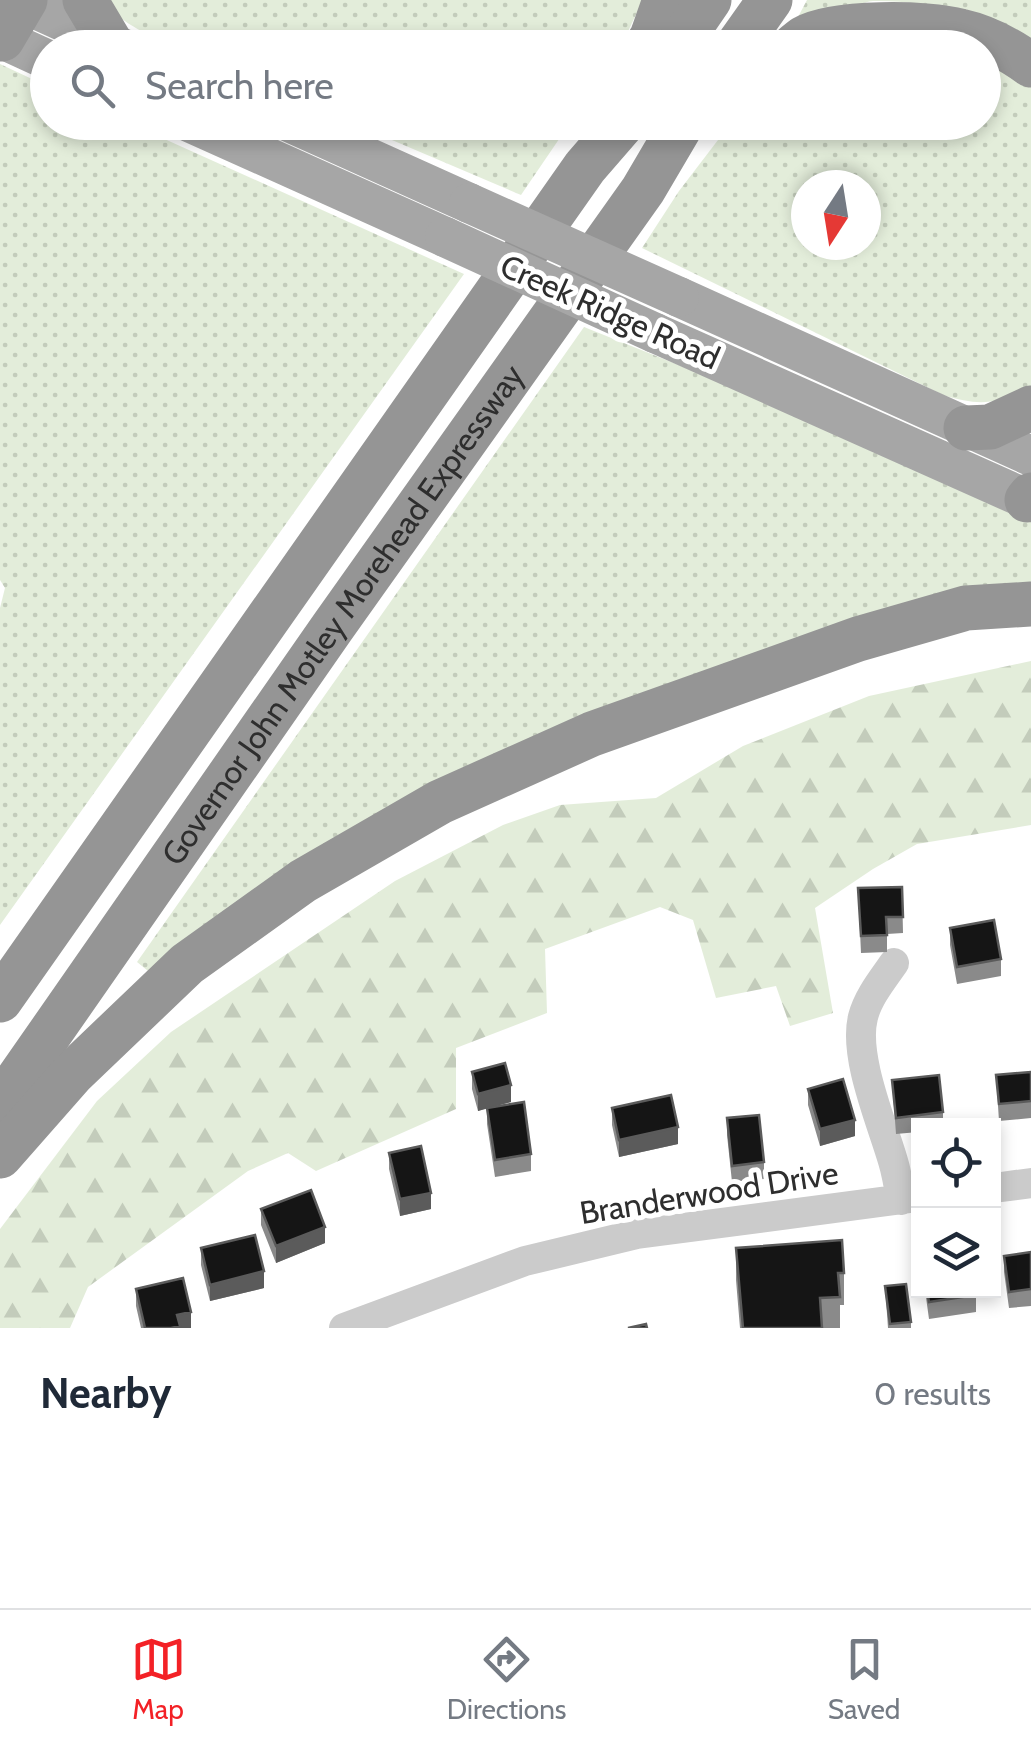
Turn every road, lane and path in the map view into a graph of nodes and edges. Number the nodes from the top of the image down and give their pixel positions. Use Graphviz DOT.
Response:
graph roads {
  1 [pos="85,0"];
  2 [pos="665,0"];
  3 [pos="709,0"];
  4 [pos="770,0"];
  5 [pos="13,16"];
  6 [pos="63,30"];
  7 [pos="106,30"];
  8 [pos="654,30"];
  9 [pos="688,30"];
  10 [pos="749,30"];
  11 [pos="835,30"];
  12 [pos="958,30"];
  13 [pos="30,37"];
  14 [pos="1001,46"];
  15 [pos="1031,65"];
  16 [pos="229,140"];
  17 [pos="329,140"];
  18 [pos="594,140"];
  19 [pos="609,140"];
  20 [pos="673,140"];
  21 [pos="694,140"];
  22 [pos="585,168"];
  23 [pos="643,190"];
  24 [pos="1031,408"];
  25 [pos="966,428"];
  26 [pos="1030,488"];
  27 [pos="1031,604"];
  28 [pos="894,962"];
  29 [pos="0,1000"];
  30 [pos="0,1105"];
  31 [pos="0,1156"];
  32 [pos="906,1158"];
  33 [pos="1031,1183"];
  34 [pos="1001,1187"];
  35 [pos="910,1199"];
  36 [pos="344,1328"];
  1 -- 7 [label="highway"];
  2 -- 8 [label="highway"];
  3 -- 9 [label="highway"];
  4 -- 10 [label="highway"];
  5 -- 6 [label="main road"];
  5 -- 13 [label="main road"];
  11 -- 12 [label="highway"];
  14 -- 15 [label="highway"];
  16 -- 26 [label="main road, Creek Ridge Road, bridge"];
  17 -- 25 [label="main road, Creek Ridge Road, bridge"];
  18 -- 22 [label="highway"];
  19 -- 22 [label="highway, Governor John Motley Morehead Expressway"];
  20 -- 23 [label="highway, Governor John Motley Morehead Expressway"];
  21 -- 23 [label="highway"];
  22 -- 29 [label="highway, Governor John Motley Morehead Expressway"];
  23 -- 30 [label="highway, Governor John Motley Morehead Expressway"];
  24 -- 25 [label="highway"];
  25 -- 26 [label="main road, Creek Ridge Road"];
  27 -- 31 [label="highway"];
  28 -- 32 [label="street"];
  32 -- 35 [label="street"];
  33 -- 34 [label="street"];
  35 -- 36 [label="street, Branderwood Drive"];
}
